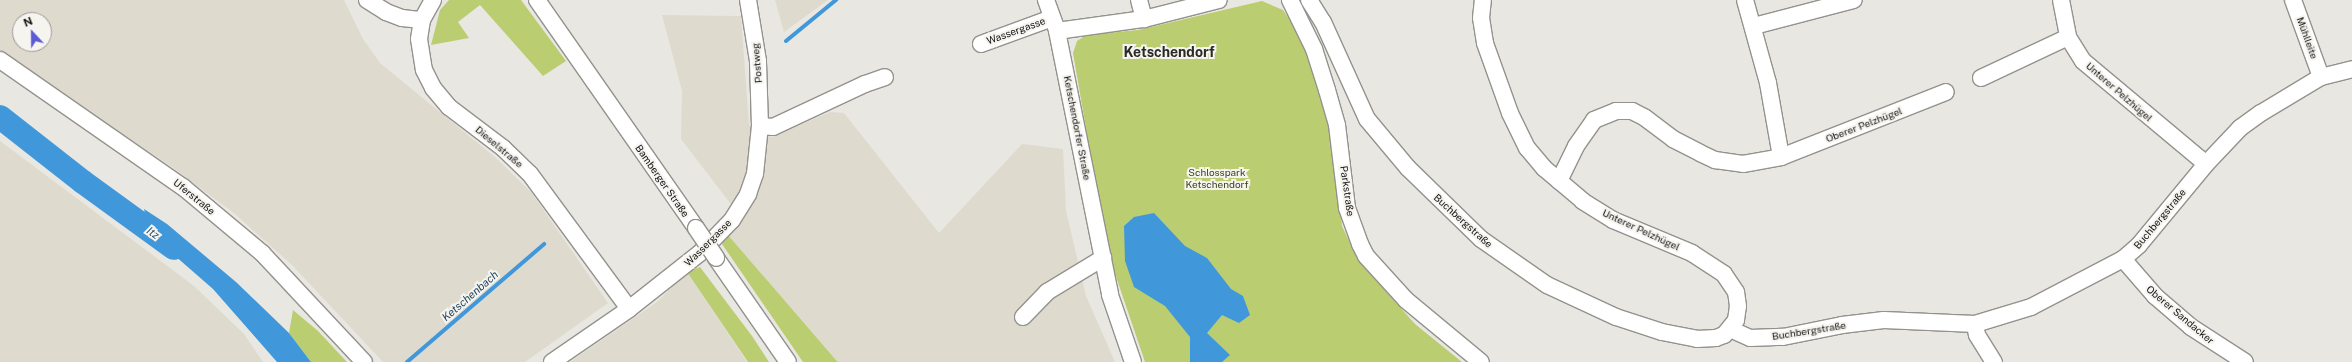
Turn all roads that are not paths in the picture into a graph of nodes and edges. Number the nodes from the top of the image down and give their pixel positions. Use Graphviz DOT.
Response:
graph roads {
  1 [pos="367,0"];
  2 [pos="433,0"];
  3 [pos="537,0"];
  4 [pos="748,0"];
  5 [pos="1046,0"];
  6 [pos="1139,0"];
  7 [pos="1219,0"];
  8 [pos="1290,0"];
  9 [pos="1309,0"];
  10 [pos="1483,0"];
  11 [pos="1745,0"];
  12 [pos="1854,0"];
  13 [pos="2061,0"];
  14 [pos="2293,0"];
  15 [pos="1144,18"];
  16 [pos="422,20"];
  17 [pos="1054,24"];
  18 [pos="1754,26"];
  19 [pos="2068,38"];
  20 [pos="981,44"];
  21 [pos="0,60"];
  22 [pos="2352,68"];
  23 [pos="885,77"];
  24 [pos="2321,77"];
  25 [pos="1981,78"];
  26 [pos="1946,92"];
  27 [pos="760,126"];
  28 [pos="1781,157"];
  29 [pos="2206,164"];
  30 [pos="1559,181"];
  31 [pos="1103,258"];
  32 [pos="2123,259"];
  33 [pos="629,309"];
  34 [pos="1023,317"];
  35 [pos="1975,324"];
  36 [pos="1730,329"];
  37 [pos="364,362"];
  38 [pos="552,362"];
  39 [pos="788,362"];
  40 [pos="1133,362"];
  41 [pos="1481,362"];
  42 [pos="1994,362"];
  43 [pos="2245,362"];
  1 -- 16 [label="street"];
  2 -- 16 [label="street, Dieselstraße"];
  3 -- 39 [label="street, Bamberger Straße, bridge"];
  4 -- 27 [label="street, Postweg"];
  5 -- 17 [label="street, Ketschendorfer Straße"];
  6 -- 15 [label="street"];
  7 -- 15 [label="street"];
  8 -- 41 [label="street, Parkstraße"];
  9 -- 36 [label="street, Buchbergstraße"];
  10 -- 30 [label="street, Unterer Pelzhügel"];
  11 -- 18 [label="street"];
  12 -- 18 [label="street"];
  13 -- 19 [label="street, Unterer Pelzhügel"];
  14 -- 24 [label="street, Mühlleite"];
  15 -- 17 [label="street"];
  16 -- 33 [label="street, Dieselstraße"];
  17 -- 20 [label="street, Wassergasse"];
  17 -- 31 [label="street, Ketschendorfer Straße"];
  18 -- 28 [label="street"];
  19 -- 25 [label="street"];
  19 -- 29 [label="street, Unterer Pelzhügel"];
  21 -- 37 [label="street, Uferstraße"];
  22 -- 24 [label="street, Buchbergstraße"];
  23 -- 27 [label="street"];
  24 -- 29 [label="street, Buchbergstraße"];
  26 -- 28 [label="street, Oberer Pelzhügel"];
  27 -- 33 [label="street, Wassergasse"];
  28 -- 30 [label="street, Oberer Pelzhügel"];
  29 -- 32 [label="street, Buchbergstraße"];
  30 -- 36 [label="street, Unterer Pelzhügel"];
  31 -- 34 [label="street"];
  31 -- 40 [label="street, Ketschendorfer Straße"];
  32 -- 35 [label="street, Buchbergstraße"];
  32 -- 43 [label="street, Oberer Sandacker"];
  33 -- 38 [label="street, Wassergasse"];
  35 -- 36 [label="street, Buchbergstraße"];
  35 -- 42 [label="street"];
}
